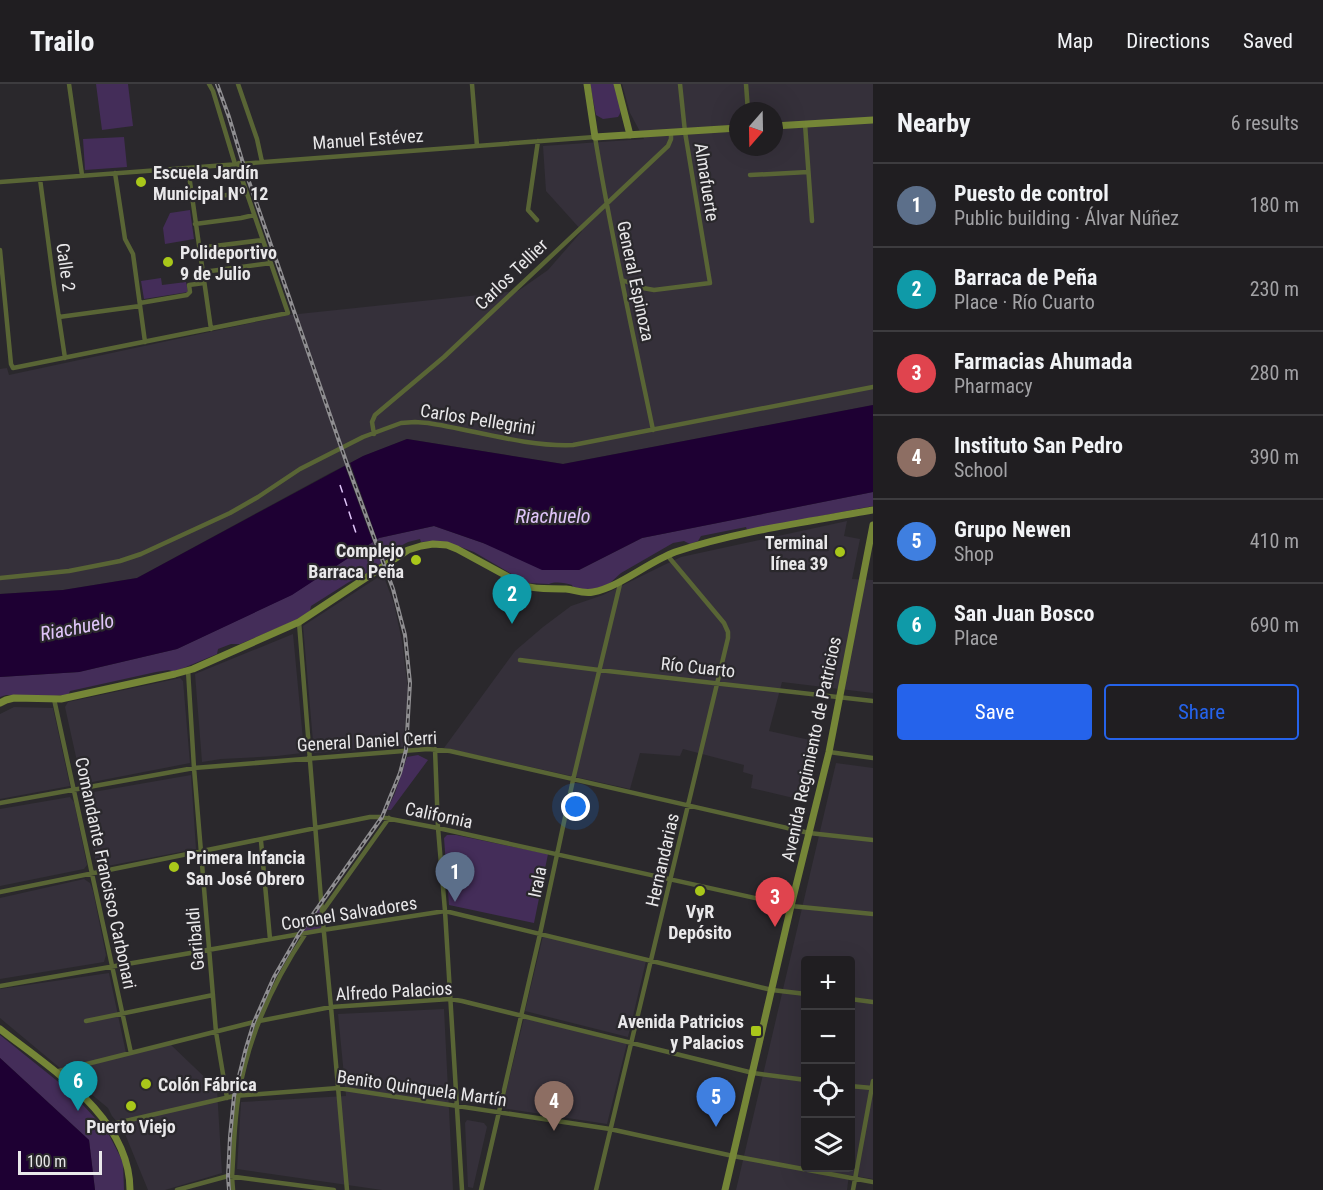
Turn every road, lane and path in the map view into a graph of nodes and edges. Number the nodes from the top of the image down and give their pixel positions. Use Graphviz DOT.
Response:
graph roads {
  1 [pos="69,84"];
  2 [pos="209,84"];
  3 [pos="238,84"];
  4 [pos="472,84"];
  5 [pos="587,84"];
  6 [pos="617,84"];
  7 [pos="680,84"];
  8 [pos="746,84"];
  9 [pos="747,102"];
  10 [pos="873,120"];
  11 [pos="805,124"];
  12 [pos="783,125"];
  13 [pos="729,129"];
  14 [pos="685,132"];
  15 [pos="671,133"];
  16 [pos="630,135"];
  17 [pos="596,137"];
  18 [pos="538,141"];
  19 [pos="477,146"];
  20 [pos="262,162"];
  21 [pos="237,164"];
  22 [pos="188,168"];
  23 [pos="808,172"];
  24 [pos="115,173"];
  25 [pos="82,175"];
  26 [pos="750,175"];
  27 [pos="40,179"];
  28 [pos="0,182"];
  29 [pos="247,193"];
  30 [pos="207,197"];
  31 [pos="606,203"];
  32 [pos="254,215"];
  33 [pos="537,220"];
  34 [pos="812,221"];
  35 [pos="195,224"];
  36 [pos="263,240"];
  37 [pos="199,248"];
  38 [pos="0,250"];
  39 [pos="271,263"];
  40 [pos="202,272"];
  41 [pos="622,280"];
  42 [pos="204,283"];
  43 [pos="140,304"];
  44 [pos="59,317"];
  45 [pos="211,329"];
  46 [pos="145,342"];
  47 [pos="65,358"];
  48 [pos="873,387"];
  49 [pos="653,430"];
  50 [pos="374,434"];
  51 [pos="873,510"];
  52 [pos="873,525"];
  53 [pos="667,555"];
  54 [pos="0,578"];
  55 [pos="621,580"];
  56 [pos="299,622"];
  57 [pos="520,660"];
  58 [pos="188,670"];
  59 [pos="599,670"];
  60 [pos="717,683"];
  61 [pos="840,697"];
  62 [pos="54,699"];
  63 [pos="873,701"];
  64 [pos="0,703"];
  65 [pos="435,749"];
  66 [pos="829,752"];
  67 [pos="309,757"];
  68 [pos="873,758"];
  69 [pos="194,768"];
  70 [pos="573,780"];
  71 [pos="75,790"];
  72 [pos="0,803"];
  73 [pos="688,806"];
  74 [pos="388,818"];
  75 [pos="438,828"];
  76 [pos="315,830"];
  77 [pos="809,833"];
  78 [pos="873,840"];
  79 [pos="261,841"];
  80 [pos="201,852"];
  81 [pos="556,854"];
  82 [pos="93,874"];
  83 [pos="671,880"];
  84 [pos="0,892"];
  85 [pos="791,906"];
  86 [pos="445,911"];
  87 [pos="321,912"];
  88 [pos="873,914"];
  89 [pos="323,930"];
  90 [pos="306,933"];
  91 [pos="540,934"];
  92 [pos="270,939"];
  93 [pos="209,949"];
  94 [pos="651,962"];
  95 [pos="112,965"];
  96 [pos="0,986"];
  97 [pos="772,990"];
  98 [pos="801,993"];
  99 [pos="213,995"];
  100 [pos="450,999"];
  101 [pos="855,1000"];
  102 [pos="873,1002"];
  103 [pos="331,1007"];
  104 [pos="123,1013"];
  105 [pos="521,1015"];
  106 [pos="86,1021"];
  107 [pos="258,1022"];
  108 [pos="0,1029"];
  109 [pos="216,1032"];
  110 [pos="632,1044"];
  111 [pos="131,1053"];
  112 [pos="55,1072"];
  113 [pos="753,1073"];
  114 [pos="801,1079"];
  115 [pos="873,1081"];
  116 [pos="855,1086"];
  117 [pos="338,1088"];
  118 [pos="872,1088"];
  119 [pos="238,1095"];
  120 [pos="226,1098"];
  121 [pos="456,1105"];
  122 [pos="498,1112"];
  123 [pos="108,1125"];
  124 [pos="610,1129"];
  125 [pos="733,1156"];
  126 [pos="232,1177"];
  127 [pos="855,1178"];
  128 [pos="873,1182"];
  129 [pos="130,1190"];
  130 [pos="177,1190"];
  131 [pos="233,1190"];
  132 [pos="334,1190"];
  133 [pos="347,1190"];
  134 [pos="462,1190"];
  135 [pos="480,1190"];
  136 [pos="596,1190"];
  137 [pos="725,1190"];
  138 [pos="853,1190"];
  1 -- 25 [label="street"];
  2 -- 21 [label="street"];
  3 -- 20 [label="street"];
  4 -- 19 [label="street"];
  5 -- 17 [label="main road"];
  6 -- 16 [label="main road"];
  7 -- 14 [label="street, Almafuerte"];
  8 -- 9 [label="street"];
  10 -- 11 [label="main road"];
  11 -- 12 [label="main road"];
  11 -- 23 [label="street"];
  13 -- 14 [label="main road, Manuel Estévez"];
  14 -- 15 [label="main road, Manuel Estévez"];
  14 -- 41 [label="street, Almafuerte"];
  15 -- 16 [label="main road, Manuel Estévez"];
  15 -- 31 [label="street, Carlos Tellier"];
  16 -- 17 [label="main road, Manuel Estévez"];
  17 -- 18 [label="street, Manuel Estévez"];
  17 -- 31 [label="street, General Espinoza"];
  18 -- 19 [label="street, Manuel Estévez"];
  18 -- 33 [label="street"];
  19 -- 20 [label="street, Manuel Estévez"];
  20 -- 21 [label="street, Manuel Estévez"];
  21 -- 22 [label="street, Manuel Estévez"];
  21 -- 29 [label="street"];
  22 -- 24 [label="street, Manuel Estévez"];
  22 -- 35 [label="street"];
  23 -- 26 [label="street"];
  23 -- 34 [label="street"];
  24 -- 25 [label="street, Manuel Estévez"];
  24 -- 43 [label="street"];
  25 -- 27 [label="street, Manuel Estévez"];
  27 -- 28 [label="street, Manuel Estévez"];
  27 -- 44 [label="street, Calle 2"];
  29 -- 30 [label="street"];
  29 -- 32 [label="street"];
  31 -- 41 [label="street, General Espinoza"];
  31 -- 50 [label="street, Carlos Tellier"];
  32 -- 35 [label="street"];
  32 -- 36 [label="street"];
  35 -- 37 [label="street"];
  36 -- 37 [label="street"];
  36 -- 39 [label="street"];
  37 -- 40 [label="street"];
  38 -- 47 [label="street"];
  39 -- 40 [label="street"];
  39 -- 45 [label="street"];
  40 -- 42 [label="street"];
  41 -- 49 [label="street, General Espinoza"];
  42 -- 43 [label="street"];
  42 -- 45 [label="street"];
  43 -- 44 [label="street"];
  43 -- 46 [label="street"];
  44 -- 47 [label="street, Calle 2"];
  45 -- 46 [label="street"];
  46 -- 47 [label="street"];
  48 -- 49 [label="street, Carlos Pellegrini"];
  49 -- 50 [label="street, Carlos Pellegrini"];
  50 -- 54 [label="street, Carlos Pellegrini"];
  51 -- 53 [label="main road"];
  52 -- 61 [label="main road, Avenida Regimiento de Patricios"];
  53 -- 55 [label="main road"];
  53 -- 60 [label="street, Hernandarias"];
  55 -- 56 [label="main road"];
  55 -- 59 [label="street, Irala"];
  56 -- 58 [label="main road"];
  56 -- 67 [label="street"];
  57 -- 59 [label="street, Río Cuarto"];
  58 -- 62 [label="main road"];
  58 -- 69 [label="street, Garibaldi"];
  59 -- 60 [label="street, Río Cuarto"];
  59 -- 70 [label="street, Irala"];
  60 -- 61 [label="street, Río Cuarto"];
  60 -- 73 [label="street, Hernandarias"];
  61 -- 63 [label="street, Río Cuarto"];
  61 -- 66 [label="main road, Avenida Regimiento de Patricios"];
  62 -- 64 [label="main road"];
  62 -- 71 [label="street, Comandante Francisco Carbonari"];
  65 -- 67 [label="street, General Daniel Cerri"];
  65 -- 70 [label="street, General Daniel Cerri"];
  65 -- 75 [label="street"];
  66 -- 68 [label="street"];
  66 -- 77 [label="main road, Avenida Regimiento de Patricios"];
  67 -- 69 [label="street, General Daniel Cerri"];
  67 -- 76 [label="street"];
  69 -- 71 [label="street, General Daniel Cerri"];
  69 -- 80 [label="street, Garibaldi"];
  70 -- 73 [label="street, General Daniel Cerri"];
  70 -- 81 [label="street, Irala"];
  71 -- 72 [label="street, General Daniel Cerri"];
  71 -- 82 [label="street, Comandante Francisco Carbonari"];
  73 -- 77 [label="street, General Daniel Cerri"];
  73 -- 83 [label="street, Hernandarias"];
  74 -- 75 [label="street, California"];
  74 -- 76 [label="street, California"];
  74 -- 87 [label="street"];
  75 -- 81 [label="street, California"];
  75 -- 86 [label="street"];
  76 -- 79 [label="street, California"];
  76 -- 87 [label="street"];
  77 -- 78 [label="street, General Daniel Cerri"];
  77 -- 85 [label="main road, Avenida Regimiento de Patricios"];
  79 -- 80 [label="street, California"];
  79 -- 92 [label="street"];
  80 -- 82 [label="street, California"];
  80 -- 93 [label="street, Garibaldi"];
  81 -- 83 [label="street, California"];
  81 -- 91 [label="street, Irala"];
  82 -- 84 [label="street, California"];
  82 -- 95 [label="street, Comandante Francisco Carbonari"];
  83 -- 85 [label="street, California"];
  83 -- 94 [label="street, Hernandarias"];
  85 -- 88 [label="street, California"];
  85 -- 97 [label="main road, Avenida Regimiento de Patricios"];
  86 -- 89 [label="street, Coronel Salvadores"];
  86 -- 91 [label="street, Coronel Salvadores"];
  86 -- 100 [label="street"];
  87 -- 89 [label="street"];
  89 -- 90 [label="street, Coronel Salvadores"];
  89 -- 103 [label="street"];
  90 -- 92 [label="street, Coronel Salvadores"];
  90 -- 107 [label="street"];
  91 -- 94 [label="street, Coronel Salvadores"];
  91 -- 105 [label="street, Irala"];
  92 -- 93 [label="street, Coronel Salvadores"];
  93 -- 95 [label="street, Coronel Salvadores"];
  93 -- 99 [label="street, Garibaldi"];
  94 -- 97 [label="street, Coronel Salvadores"];
  94 -- 110 [label="street, Hernandarias"];
  95 -- 96 [label="street, Coronel Salvadores"];
  95 -- 104 [label="street, Comandante Francisco Carbonari"];
  97 -- 98 [label="street, Coronel Salvadores"];
  97 -- 113 [label="main road, Avenida Regimiento de Patricios"];
  99 -- 104 [label="street"];
  99 -- 109 [label="street, Garibaldi"];
  100 -- 103 [label="street, Alfredo Palacios"];
  100 -- 105 [label="street, Alfredo Palacios"];
  100 -- 121 [label="street"];
  101 -- 102 [label="street"];
  103 -- 107 [label="street, Alfredo Palacios"];
  103 -- 117 [label="street"];
  104 -- 106 [label="street"];
  104 -- 111 [label="street, Comandante Francisco Carbonari"];
  105 -- 110 [label="street, Alfredo Palacios"];
  105 -- 122 [label="street, Irala"];
  107 -- 109 [label="street, Alfredo Palacios"];
  107 -- 119 [label="street"];
  108 -- 112 [label="main road"];
  109 -- 111 [label="street, Alfredo Palacios"];
  109 -- 120 [label="street, Garibaldi"];
  110 -- 113 [label="street, Alfredo Palacios"];
  110 -- 124 [label="street, Hernandarias"];
  111 -- 112 [label="street, Alfredo Palacios"];
  112 -- 123 [label="main road"];
  113 -- 114 [label="street, Alfredo Palacios"];
  113 -- 125 [label="main road, Avenida Regimiento de Patricios"];
  115 -- 118 [label="street"];
  116 -- 118 [label="street"];
  117 -- 119 [label="street, Benito Quinquela Martín"];
  117 -- 121 [label="street, Benito Quinquela Martín"];
  117 -- 133 [label="street"];
  118 -- 127 [label="street"];
  119 -- 120 [label="street, Benito Quinquela Martín"];
  119 -- 126 [label="street"];
  120 -- 123 [label="street, Benito Quinquela Martín"];
  121 -- 122 [label="street, Benito Quinquela Martín"];
  121 -- 134 [label="street"];
  122 -- 124 [label="street, Benito Quinquela Martín"];
  122 -- 135 [label="street, Irala"];
  123 -- 129 [label="main road"];
  124 -- 125 [label="street, Benito Quinquela Martín"];
  124 -- 136 [label="street, Hernandarias"];
  125 -- 127 [label="street, Benito Quinquela Martín"];
  125 -- 137 [label="main road, Avenida Regimiento de Patricios"];
  126 -- 130 [label="street"];
  126 -- 131 [label="street"];
  126 -- 132 [label="street"];
  127 -- 128 [label="street, Benito Quinquela Martín"];
  127 -- 138 [label="street"];
}
